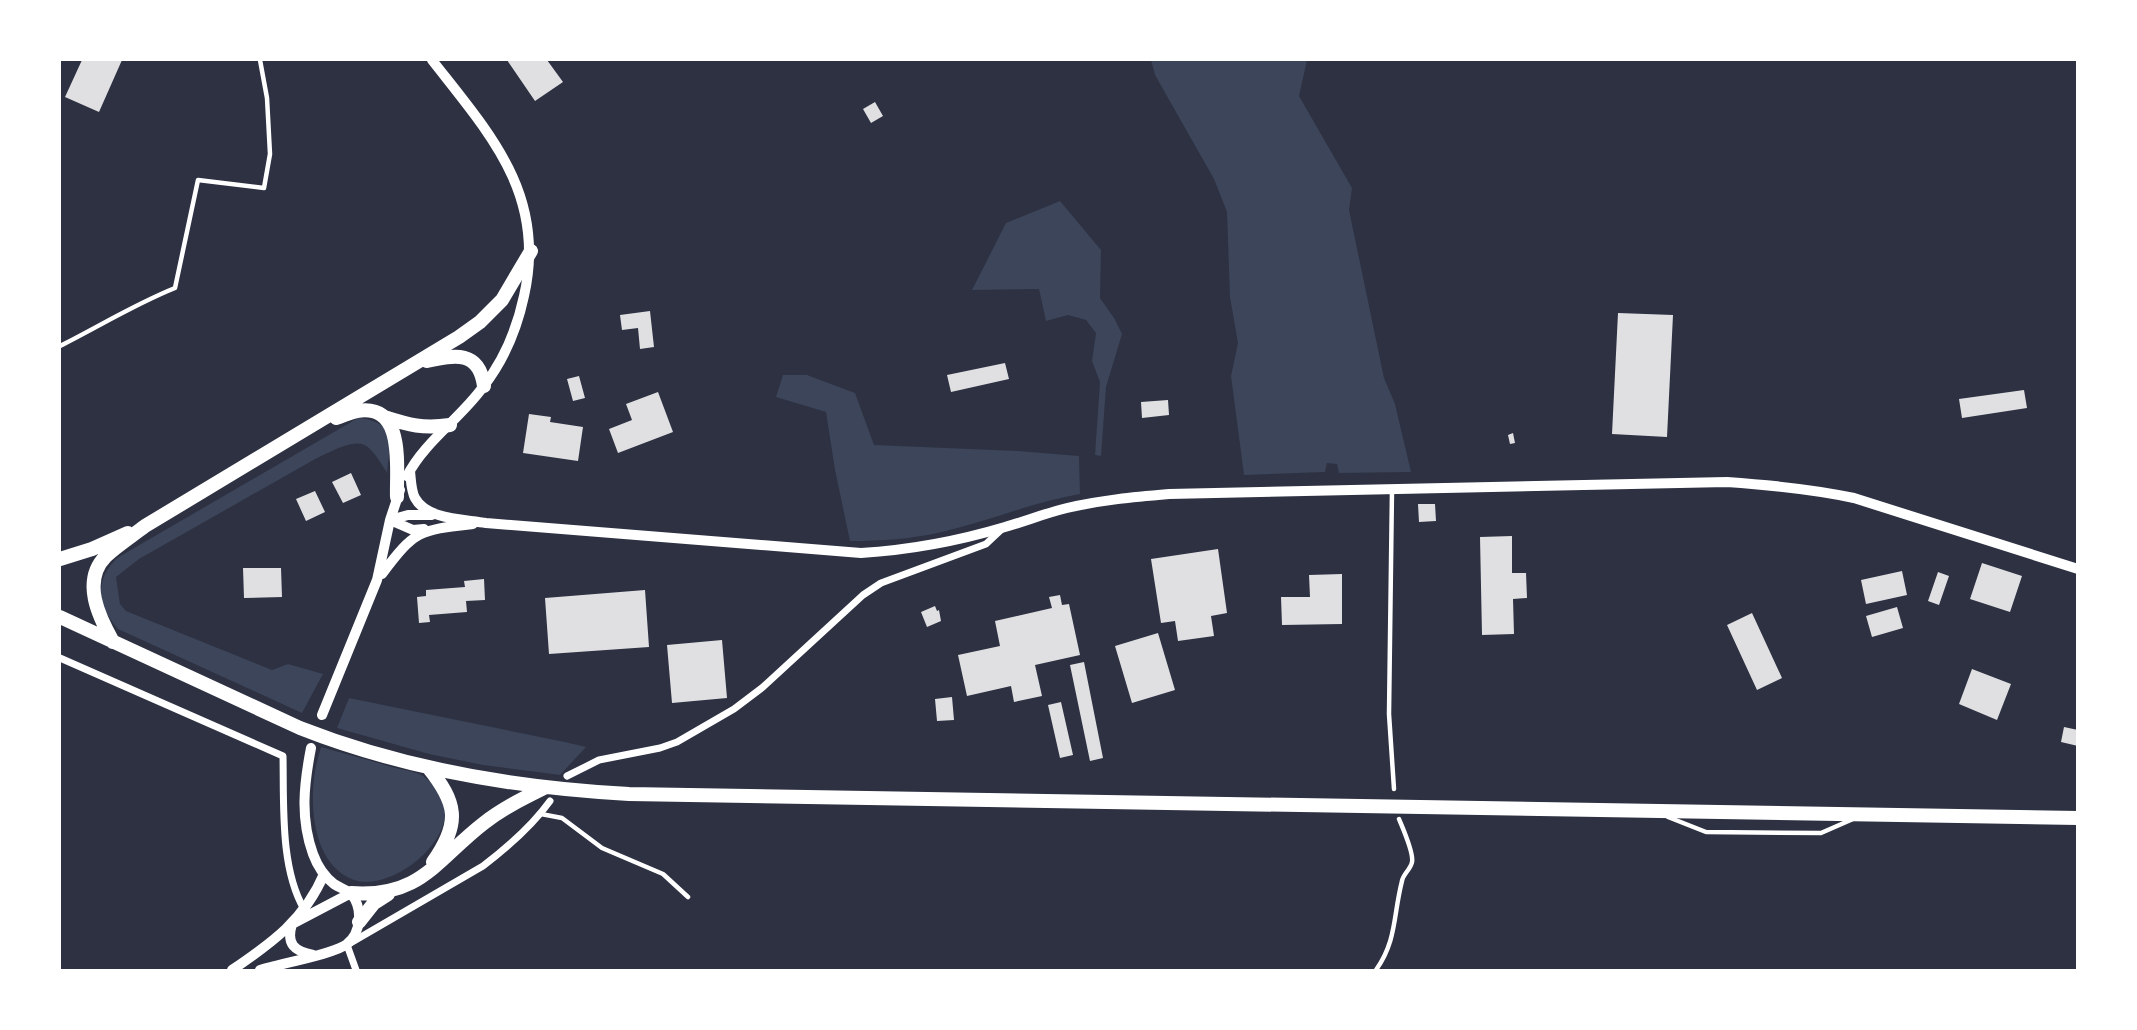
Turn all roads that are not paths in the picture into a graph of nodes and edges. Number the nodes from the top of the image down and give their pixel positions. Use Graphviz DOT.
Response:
graph roads {
  1 [pos="260,60"];
  2 [pos="432,60"];
  3 [pos="531,251"];
  4 [pos="60,346"];
  5 [pos="416,364"];
  6 [pos="484,386"];
  7 [pos="384,417"];
  8 [pos="315,425"];
  9 [pos="450,425"];
  10 [pos="410,471"];
  11 [pos="1392,488"];
  12 [pos="397,498"];
  13 [pos="441,515"];
  14 [pos="390,520"];
  15 [pos="486,523"];
  16 [pos="145,526"];
  17 [pos="1003,528"];
  18 [pos="431,529"];
  19 [pos="60,559"];
  20 [pos="2077,569"];
  21 [pos="377,580"];
  22 [pos="60,617"];
  23 [pos="114,643"];
  24 [pos="60,659"];
  25 [pos="321,715"];
  26 [pos="311,748"];
  27 [pos="428,767"];
  28 [pos="567,776"];
  29 [pos="1394,789"];
  30 [pos="549,794"];
  31 [pos="541,814"];
  32 [pos="2077,818"];
  33 [pos="1399,820"];
  34 [pos="324,874"];
  35 [pos="424,876"];
  36 [pos="392,891"];
  37 [pos="351,893"];
  38 [pos="688,897"];
  39 [pos="304,909"];
  40 [pos="359,922"];
  41 [pos="292,924"];
  42 [pos="347,945"];
  43 [pos="314,956"];
  44 [pos="232,971"];
  45 [pos="260,971"];
  46 [pos="356,971"];
  47 [pos="1376,971"];
  1 -- 4 [label="lane"];
  2 -- 3 [label="street"];
  3 -- 5 [label="main road"];
  3 -- 6 [label="street"];
  5 -- 6 [label="main road"];
  5 -- 8 [label="main road"];
  6 -- 9 [label="street"];
  7 -- 8 [label="main road"];
  7 -- 9 [label="main road"];
  7 -- 12 [label="main road"];
  8 -- 16 [label="main road"];
  9 -- 10 [label="street"];
  10 -- 12 [label="street"];
  10 -- 13 [label="street"];
  11 -- 17 [label="street"];
  11 -- 20 [label="street"];
  11 -- 29 [label="lane"];
  12 -- 14 [label="street"];
  13 -- 14 [label="street"];
  13 -- 15 [label="street"];
  14 -- 18 [label="street"];
  14 -- 21 [label="street"];
  15 -- 17 [label="street"];
  15 -- 18 [label="street"];
  16 -- 19 [label="main road"];
  16 -- 23 [label="main road"];
  17 -- 28 [label="street"];
  18 -- 21 [label="street"];
  21 -- 25 [label="street"];
  22 -- 23 [label="main road"];
  23 -- 27 [label="main road"];
  24 -- 39 [label="street"];
  26 -- 34 [label="street"];
  27 -- 30 [label="main road"];
  27 -- 35 [label="main road"];
  30 -- 31 [label="street"];
  30 -- 32 [label="main road"];
  30 -- 35 [label="main road"];
  31 -- 38 [label="lane"];
  31 -- 42 [label="street"];
  33 -- 47 [label="lane"];
  34 -- 37 [label="street"];
  34 -- 39 [label="street"];
  35 -- 36 [label="main road"];
  36 -- 37 [label="main road"];
  36 -- 40 [label="main road"];
  37 -- 40 [label="street"];
  37 -- 41 [label="street"];
  39 -- 41 [label="street"];
  40 -- 42 [label="street"];
  41 -- 43 [label="street"];
  41 -- 44 [label="street"];
  42 -- 43 [label="street"];
  42 -- 46 [label="street"];
  43 -- 45 [label="street"];
}
